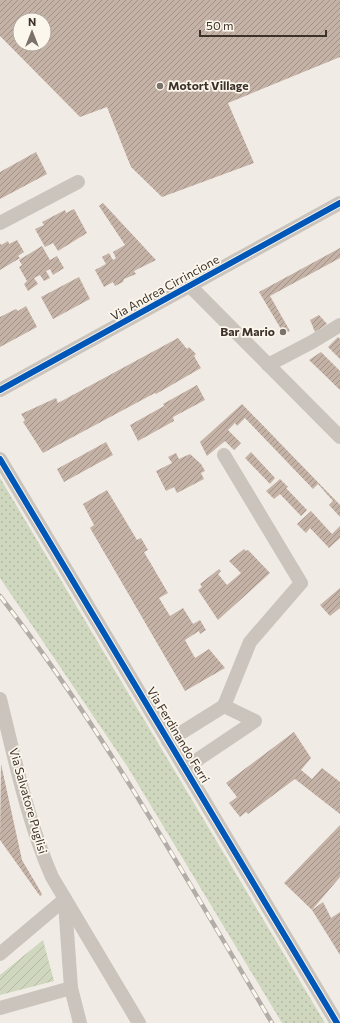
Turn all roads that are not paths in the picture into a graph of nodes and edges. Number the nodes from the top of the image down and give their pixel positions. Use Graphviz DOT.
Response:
graph roads {
  1 [pos="78,182"];
  2 [pos="340,203"];
  3 [pos="0,223"];
  4 [pos="190,286"];
  5 [pos="340,325"];
  6 [pos="268,365"];
  7 [pos="0,390"];
  8 [pos="340,437"];
  9 [pos="224,455"];
  10 [pos="0,459"];
  11 [pos="0,698"];
  12 [pos="224,706"];
  13 [pos="168,741"];
  14 [pos="185,768"];
  15 [pos="65,899"];
  16 [pos="0,954"];
  17 [pos="71,988"];
  18 [pos="0,1008"];
  19 [pos="80,1023"];
  20 [pos="139,1023"];
  21 [pos="337,1023"];
  1 -- 3 [label="street"];
  2 -- 4 [label="street, Via Andrea Cirrincione"];
  4 -- 6 [label="street"];
  4 -- 7 [label="street, Via Andrea Cirrincione"];
  5 -- 6 [label="street"];
  6 -- 8 [label="street"];
  9 -- 12 [label="street"];
  10 -- 13 [label="street, Via Ferdinando Ferri"];
  11 -- 15 [label="street, Via Salvatore Puglisi"];
  12 -- 13 [label="street"];
  12 -- 14 [label="street"];
  13 -- 14 [label="street, Via Ferdinando Ferri"];
  14 -- 21 [label="street, Via Ferdinando Ferri"];
  15 -- 16 [label="street"];
  15 -- 17 [label="street, Via Salvatore Puglisi"];
  15 -- 20 [label="street, Via Salvatore Puglisi"];
  17 -- 18 [label="street"];
  17 -- 19 [label="street, Via Salvatore Puglisi"];
}
